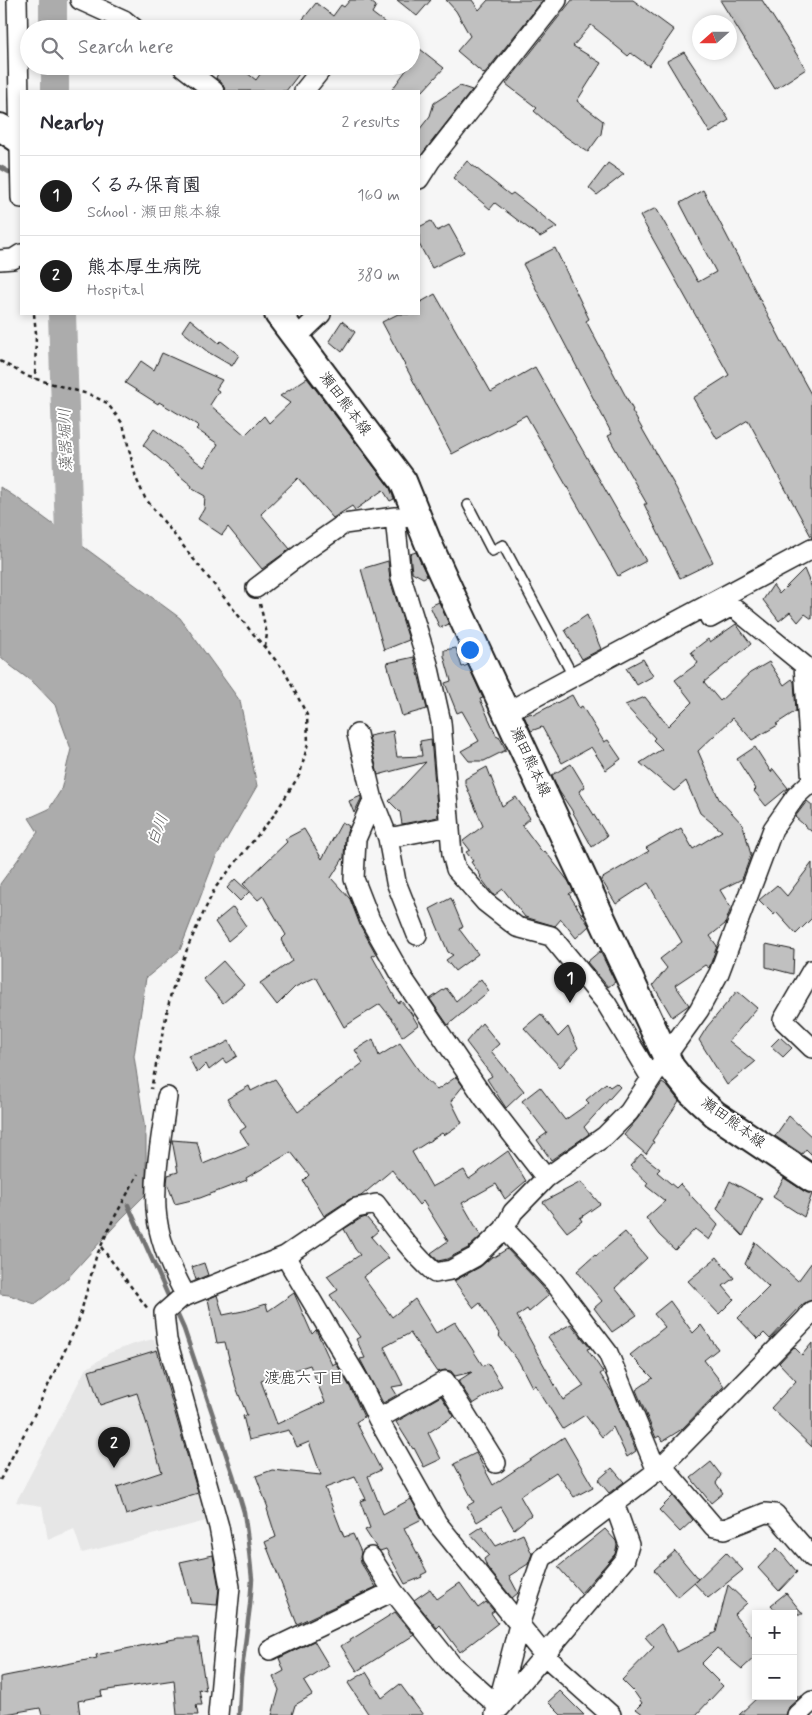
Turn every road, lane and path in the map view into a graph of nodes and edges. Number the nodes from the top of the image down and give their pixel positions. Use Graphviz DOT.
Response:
graph roads {
  1 [pos="17,0"];
  2 [pos="557,0"];
  3 [pos="85,3"];
  4 [pos="124,20"];
  5 [pos="194,75"];
  6 [pos="317,75"];
  7 [pos="213,90"];
  8 [pos="305,90"];
  9 [pos="14,136"];
  10 [pos="420,177"];
  11 [pos="20,189"];
  12 [pos="20,255"];
  13 [pos="0,260"];
  14 [pos="34,315"];
  15 [pos="279,315"];
  16 [pos="320,315"];
  17 [pos="296,338"];
  18 [pos="0,361"];
  19 [pos="35,379"];
  20 [pos="468,505"];
  21 [pos="406,517"];
  22 [pos="812,549"];
  23 [pos="256,588"];
  24 [pos="658,631"];
  25 [pos="265,647"];
  26 [pos="808,675"];
  27 [pos="573,676"];
  28 [pos="507,712"];
  29 [pos="356,734"];
  30 [pos="812,782"];
  31 [pos="373,800"];
  32 [pos="450,826"];
  33 [pos="388,838"];
  34 [pos="417,935"];
  35 [pos="812,970"];
  36 [pos="812,1048"];
  37 [pos="666,1056"];
  38 [pos="651,1078"];
  39 [pos="159,1095"];
  40 [pos="139,1168"];
  41 [pos="546,1178"];
  42 [pos="812,1179"];
  43 [pos="504,1229"];
  44 [pos="101,1247"];
  45 [pos="285,1256"];
  46 [pos="183,1297"];
  47 [pos="812,1311"];
  48 [pos="165,1319"];
  49 [pos="378,1419"];
  50 [pos="496,1463"];
  51 [pos="659,1468"];
  52 [pos="0,1480"];
  53 [pos="614,1503"];
  54 [pos="812,1556"];
  55 [pos="371,1557"];
  56 [pos="394,1591"];
  57 [pos="519,1625"];
  58 [pos="270,1650"];
  59 [pos="544,1655"];
  60 [pos="812,1702"];
  61 [pos="496,1713"];
  62 [pos="218,1715"];
  63 [pos="611,1715"];
  64 [pos="797,1715"];
  1 -- 9 [label="street"];
  2 -- 10 [label="street"];
  3 -- 4 [label="street"];
  5 -- 7 [label="street"];
  6 -- 8 [label="street"];
  9 -- 11 [label="street"];
  12 -- 13 [label="street"];
  14 -- 19 [label="path"];
  15 -- 17 [label="main road, 瀬田熊本線"];
  16 -- 17 [label="street"];
  17 -- 21 [label="main road, 瀬田熊本線"];
  18 -- 19 [label="path"];
  19 -- 25 [label="path"];
  20 -- 27 [label="lane"];
  21 -- 23 [label="street"];
  21 -- 28 [label="main road, 瀬田熊本線"];
  21 -- 32 [label="street"];
  22 -- 24 [label="street"];
  23 -- 25 [label="path"];
  24 -- 26 [label="street"];
  24 -- 27 [label="street"];
  25 -- 39 [label="path"];
  26 -- 30 [label="street"];
  27 -- 28 [label="street"];
  28 -- 37 [label="main road, 瀬田熊本線"];
  29 -- 31 [label="street"];
  30 -- 37 [label="street"];
  31 -- 33 [label="street"];
  31 -- 41 [label="street"];
  32 -- 33 [label="street"];
  32 -- 38 [label="street"];
  33 -- 34 [label="street"];
  35 -- 36 [label="street"];
  37 -- 38 [label="street"];
  37 -- 42 [label="main road, 瀬田熊本線"];
  38 -- 41 [label="street"];
  39 -- 46 [label="street"];
  40 -- 44 [label="path"];
  41 -- 43 [label="street"];
  43 -- 45 [label="street"];
  43 -- 51 [label="street"];
  44 -- 48 [label="path"];
  44 -- 52 [label="path"];
  45 -- 46 [label="street"];
  45 -- 49 [label="street"];
  46 -- 48 [label="street"];
  47 -- 51 [label="street"];
  48 -- 62 [label="street"];
  49 -- 50 [label="street"];
  49 -- 57 [label="street"];
  51 -- 53 [label="street"];
  51 -- 54 [label="street"];
  53 -- 57 [label="street"];
  53 -- 59 [label="street"];
  55 -- 56 [label="street"];
  56 -- 58 [label="street"];
  56 -- 61 [label="street"];
  57 -- 59 [label="street"];
  57 -- 61 [label="street"];
  59 -- 61 [label="street"];
  59 -- 63 [label="street"];
  60 -- 64 [label="street"];
}
